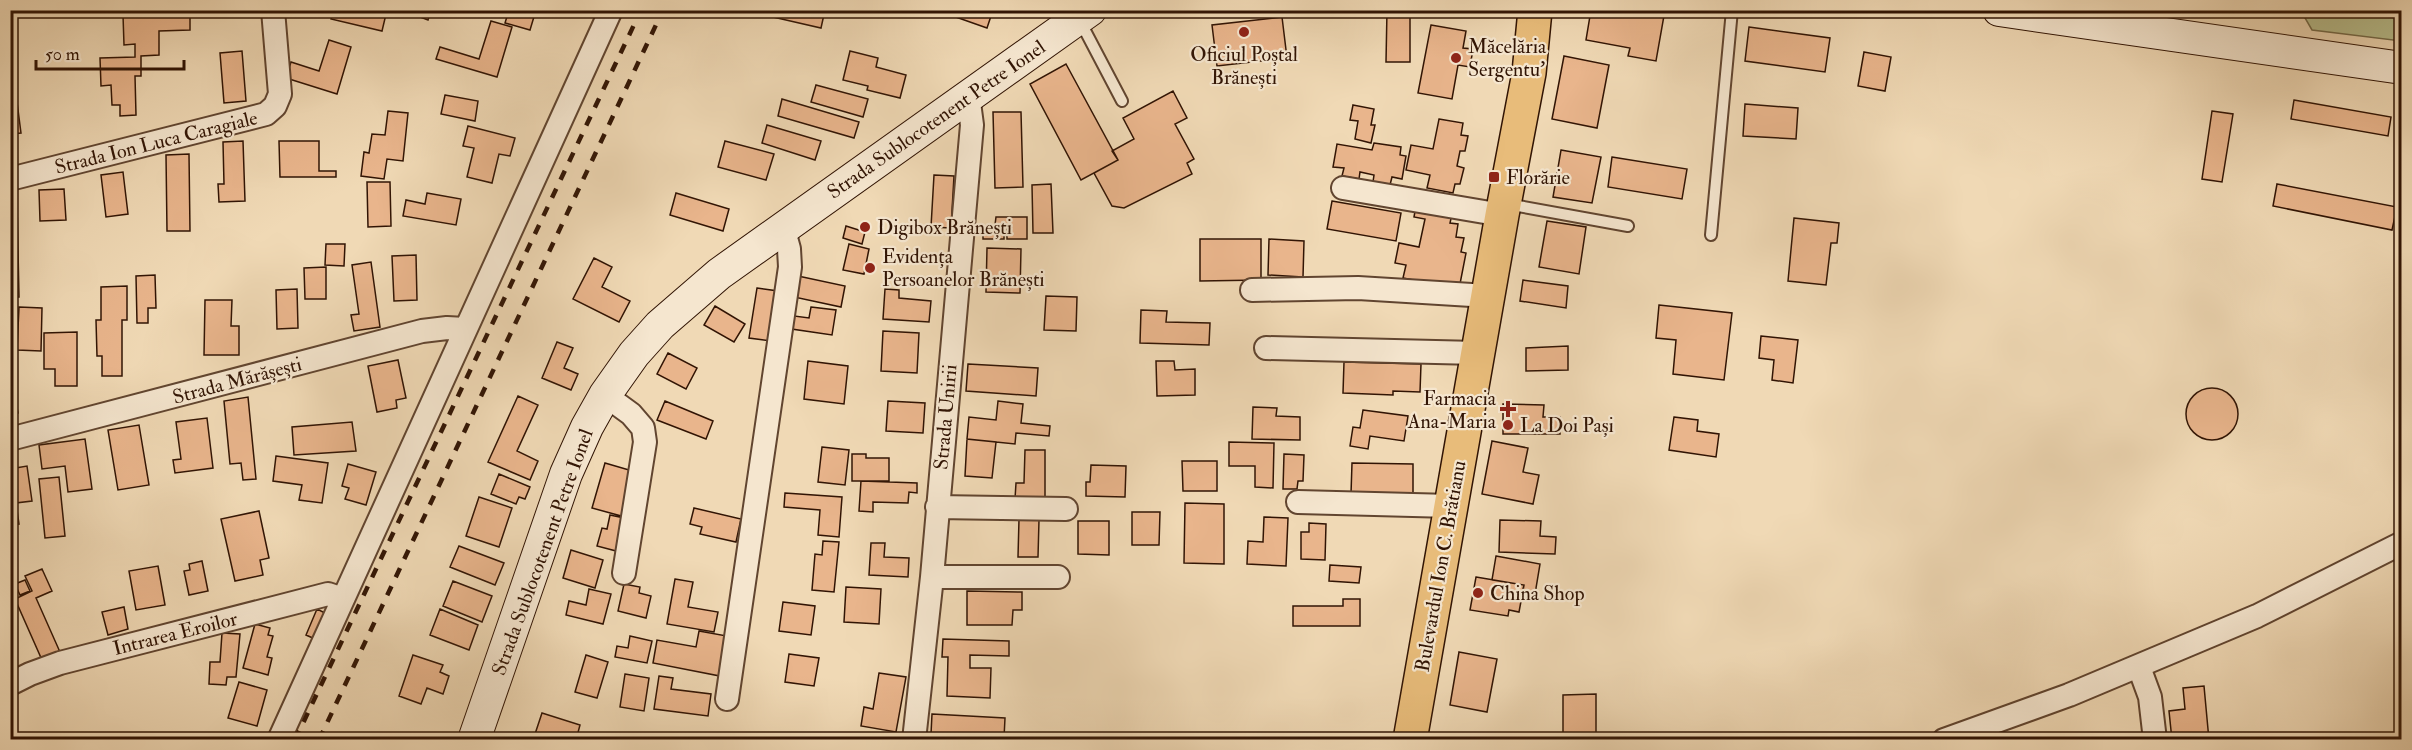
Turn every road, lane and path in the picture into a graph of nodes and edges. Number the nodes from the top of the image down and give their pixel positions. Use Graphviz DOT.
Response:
graph roads {
  1 [pos="273,10"];
  2 [pos="611,10"];
  3 [pos="1535,10"];
  4 [pos="1557,10"];
  5 [pos="1732,10"];
  6 [pos="1999,10"];
  7 [pos="1084,14"];
  8 [pos="2402,68"];
  9 [pos="1529,73"];
  10 [pos="968,95"];
  11 [pos="1122,101"];
  12 [pos="10,179"];
  13 [pos="1343,188"];
  14 [pos="1503,209"];
  15 [pos="1628,226"];
  16 [pos="783,227"];
  17 [pos="1711,235"];
  18 [pos="1252,290"];
  19 [pos="1488,296"];
  20 [pos="465,329"];
  21 [pos="1266,348"];
  22 [pos="1477,354"];
  23 [pos="605,395"];
  24 [pos="10,439"];
  25 [pos="1298,502"];
  26 [pos="1451,506"];
  27 [pos="937,507"];
  28 [pos="1066,509"];
  29 [pos="2402,543"];
  30 [pos="624,573"];
  31 [pos="932,577"];
  32 [pos="1058,577"];
  33 [pos="343,599"];
  34 [pos="2139,667"];
  35 [pos="10,684"];
  36 [pos="727,699"];
  37 [pos="279,740"];
  38 [pos="474,740"];
  39 [pos="914,740"];
  40 [pos="1410,740"];
  41 [pos="1944,740"];
  42 [pos="2155,740"];
  1 -- 12 [label="street, Strada Ion Luca Caragiale"];
  2 -- 20 [label="street"];
  3 -- 9 [label="main road, Bulevardul Ion C. Brătianu"];
  4 -- 9 [label="main road, Bulevardul Ion C. Brătianu"];
  5 -- 17 [label="lane"];
  6 -- 8 [label="main road"];
  7 -- 10 [label="main road, Strada Sublocotenent Petre Ionel"];
  7 -- 11 [label="lane"];
  9 -- 14 [label="main road, Bulevardul Ion C. Brătianu"];
  10 -- 16 [label="main road, Strada Sublocotenent Petre Ionel"];
  10 -- 27 [label="street, Strada Unirii"];
  13 -- 14 [label="street"];
  14 -- 15 [label="lane"];
  14 -- 19 [label="main road, Bulevardul Ion C. Brătianu"];
  16 -- 23 [label="main road, Strada Sublocotenent Petre Ionel"];
  16 -- 36 [label="street"];
  18 -- 19 [label="street"];
  19 -- 22 [label="main road, Bulevardul Ion C. Brătianu"];
  20 -- 24 [label="street, Strada Mărășești"];
  20 -- 33 [label="street"];
  21 -- 22 [label="street"];
  22 -- 26 [label="main road, Bulevardul Ion C. Brătianu"];
  23 -- 30 [label="street"];
  23 -- 38 [label="main road, Strada Sublocotenent Petre Ionel"];
  25 -- 26 [label="street"];
  26 -- 40 [label="main road, Bulevardul Ion C. Brătianu"];
  27 -- 28 [label="street"];
  27 -- 31 [label="street, Strada Unirii"];
  29 -- 34 [label="street"];
  31 -- 32 [label="street"];
  31 -- 39 [label="street, Strada Unirii"];
  33 -- 35 [label="street, Intrarea Eroilor"];
  33 -- 37 [label="street"];
  34 -- 41 [label="street"];
  34 -- 42 [label="street"];
}
